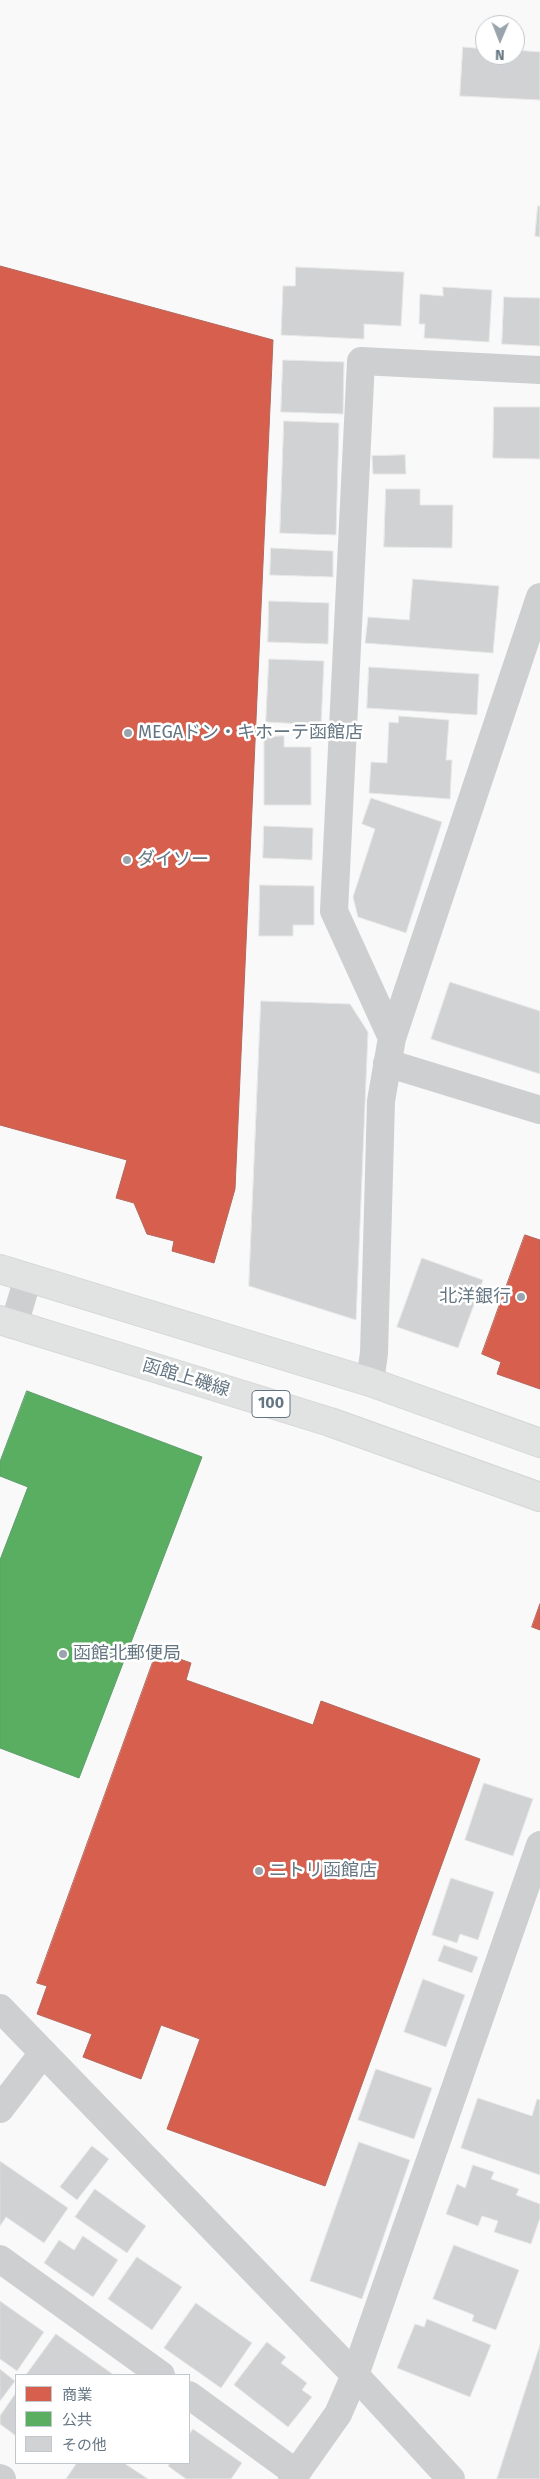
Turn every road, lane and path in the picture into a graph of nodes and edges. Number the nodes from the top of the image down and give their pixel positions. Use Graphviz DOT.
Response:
graph roads {
  1 [pos="540,370"];
  2 [pos="540,597"];
  3 [pos="532,649"];
  4 [pos="390,1050"];
  5 [pos="540,1110"];
  6 [pos="0,1269"];
  7 [pos="28,1278"];
  8 [pos="7,1323"];
  9 [pos="370,1382"];
  10 [pos="540,1443"];
  11 [pos="540,1498"];
  12 [pos="540,1845"];
  13 [pos="0,2008"];
  14 [pos="43,2053"];
  15 [pos="0,2108"];
  16 [pos="0,2259"];
  17 [pos="160,2374"];
  18 [pos="355,2375"];
  19 [pos="190,2396"];
  20 [pos="294,2476"];
  21 [pos="450,2479"];
  1 -- 4 [label="street"];
  2 -- 3 [label="street"];
  3 -- 4 [label="street"];
  4 -- 5 [label="street"];
  4 -- 9 [label="street"];
  6 -- 7 [label="main road"];
  7 -- 8 [label="street"];
  7 -- 9 [label="main road"];
  8 -- 11 [label="main road, 函館上磯線 / 100"];
  9 -- 10 [label="main road"];
  12 -- 18 [label="street"];
  13 -- 14 [label="street"];
  14 -- 15 [label="street"];
  14 -- 18 [label="street"];
  16 -- 17 [label="street"];
  18 -- 20 [label="street"];
  18 -- 21 [label="street"];
  19 -- 20 [label="street"];
}
